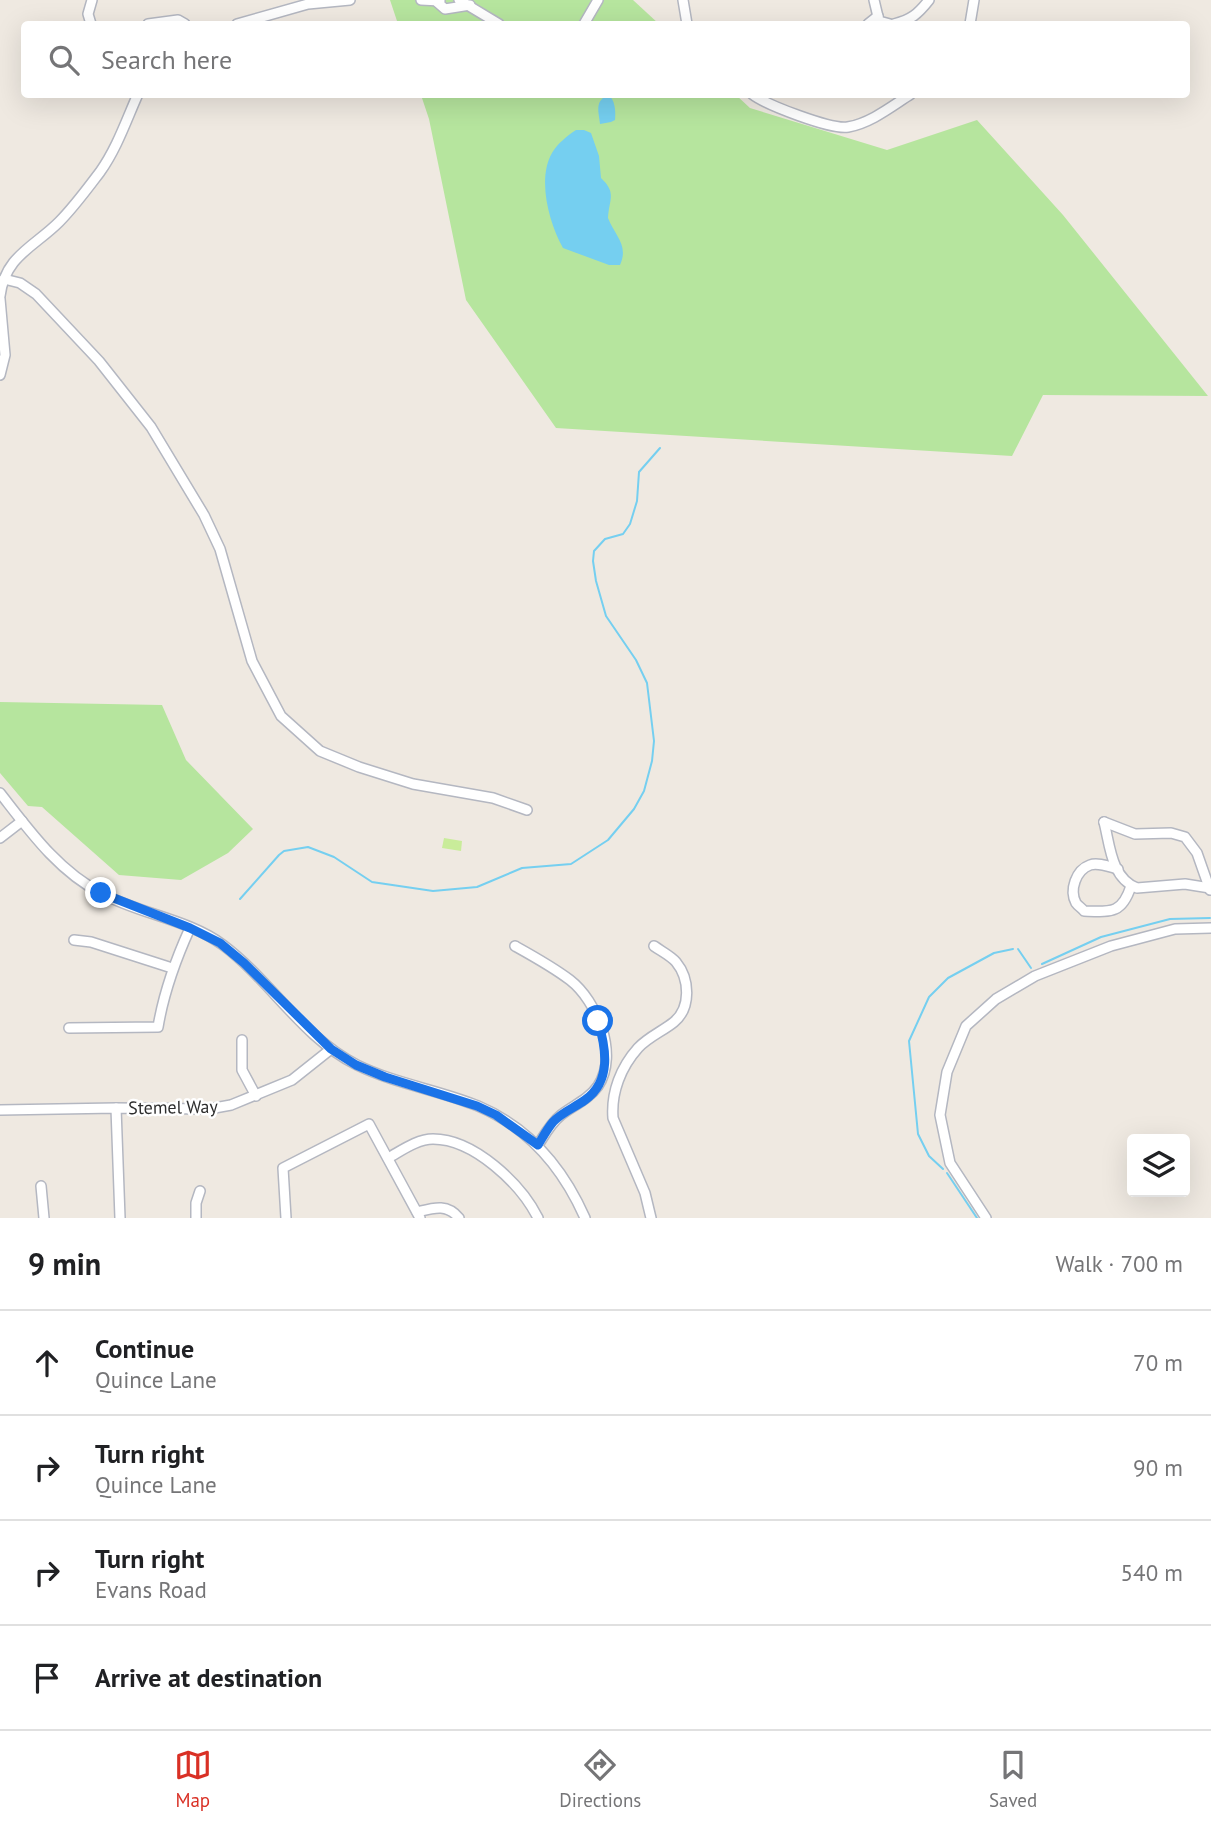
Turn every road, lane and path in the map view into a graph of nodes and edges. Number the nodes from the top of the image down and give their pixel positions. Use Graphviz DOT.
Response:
graph roads {
  1 [pos="92,0"];
  2 [pos="349,0"];
  3 [pos="421,0"];
  4 [pos="459,0"];
  5 [pos="598,0"];
  6 [pos="683,0"];
  7 [pos="874,0"];
  8 [pos="929,0"];
  9 [pos="974,0"];
  10 [pos="321,1"];
  11 [pos="439,1"];
  12 [pos="470,5"];
  13 [pos="878,16"];
  14 [pos="89,21"];
  15 [pos="248,21"];
  16 [pos="494,21"];
  17 [pos="586,21"];
  18 [pos="686,21"];
  19 [pos="872,21"];
  20 [pos="879,21"];
  21 [pos="898,21"];
  22 [pos="970,21"];
  23 [pos="136,98"];
  24 [pos="757,98"];
  25 [pos="904,98"];
  26 [pos="4,279"];
  27 [pos="0,298"];
  28 [pos="0,375"];
  29 [pos="0,793"];
  30 [pos="527,810"];
  31 [pos="22,821"];
  32 [pos="0,838"];
  33 [pos="1118,869"];
  34 [pos="1131,886"];
  35 [pos="1210,890"];
  36 [pos="190,928"];
  37 [pos="1211,928"];
  38 [pos="74,940"];
  39 [pos="515,946"];
  40 [pos="654,946"];
  41 [pos="172,968"];
  42 [pos="69,1028"];
  43 [pos="242,1040"];
  44 [pos="331,1049"];
  45 [pos="256,1096"];
  46 [pos="116,1108"];
  47 [pos="0,1110"];
  48 [pos="538,1145"];
  49 [pos="388,1158"];
  50 [pos="41,1186"];
  51 [pos="200,1191"];
  52 [pos="418,1215"];
  53 [pos="44,1218"];
  54 [pos="120,1218"];
  55 [pos="196,1218"];
  56 [pos="286,1218"];
  57 [pos="459,1218"];
  58 [pos="538,1218"];
  59 [pos="586,1218"];
  60 [pos="650,1218"];
  61 [pos="986,1218"];
  1 -- 14 [label="street"];
  2 -- 10 [label="street"];
  3 -- 11 [label="street"];
  4 -- 12 [label="street"];
  5 -- 17 [label="street"];
  6 -- 18 [label="street"];
  7 -- 13 [label="street"];
  8 -- 21 [label="street"];
  9 -- 22 [label="street"];
  10 -- 15 [label="street"];
  11 -- 12 [label="street"];
  12 -- 16 [label="street"];
  13 -- 19 [label="street"];
  13 -- 20 [label="street"];
  23 -- 26 [label="street"];
  24 -- 25 [label="street"];
  26 -- 27 [label="street"];
  26 -- 30 [label="street"];
  27 -- 28 [label="street"];
  29 -- 31 [label="street"];
  31 -- 32 [label="street"];
  31 -- 36 [label="street"];
  33 -- 34 [label="street"];
  33 -- 34 [label="street"];
  33 -- 35 [label="street"];
  34 -- 35 [label="street"];
  36 -- 41 [label="street"];
  36 -- 44 [label="street"];
  37 -- 61 [label="street"];
  38 -- 41 [label="street"];
  39 -- 48 [label="street"];
  40 -- 60 [label="street"];
  41 -- 42 [label="street"];
  43 -- 45 [label="street"];
  44 -- 45 [label="street, Stemel Way"];
  44 -- 48 [label="street"];
  45 -- 46 [label="street, Stemel Way"];
  46 -- 47 [label="street, Stemel Way"];
  46 -- 54 [label="street"];
  48 -- 59 [label="street"];
  49 -- 52 [label="street"];
  49 -- 56 [label="street"];
  49 -- 58 [label="street"];
  50 -- 53 [label="street"];
  51 -- 55 [label="street"];
  52 -- 57 [label="street"];
}
